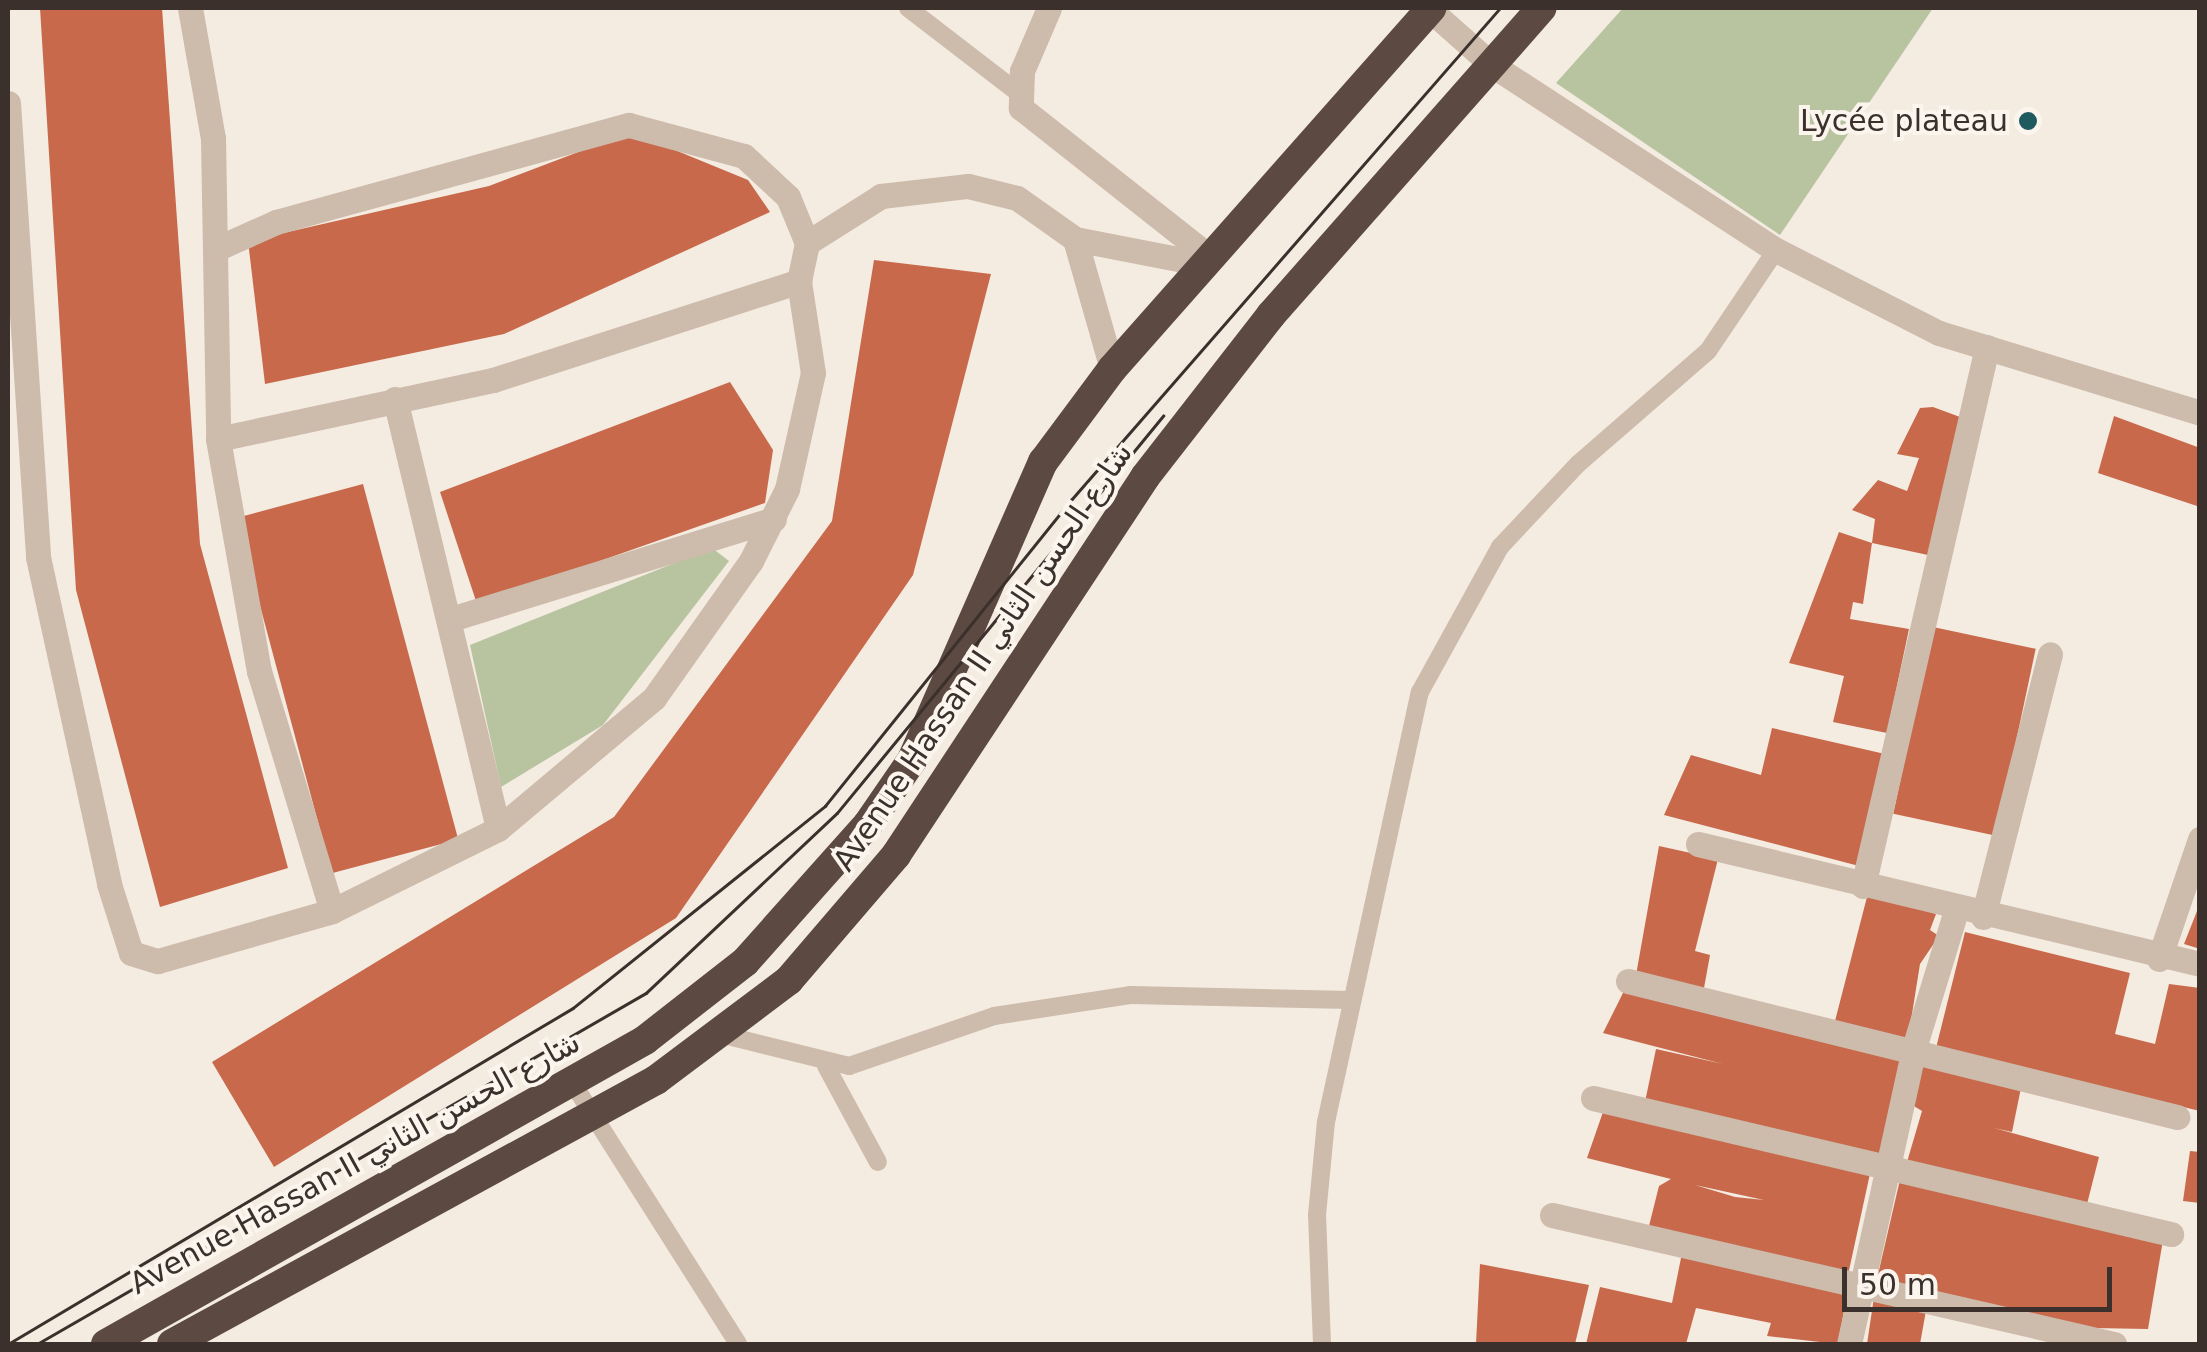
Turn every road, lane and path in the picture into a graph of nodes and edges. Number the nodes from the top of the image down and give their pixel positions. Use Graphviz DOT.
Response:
graph roads {
  1 [pos="190,8"];
  2 [pos="908,8"];
  3 [pos="1048,8"];
  4 [pos="1430,8"];
  5 [pos="1542,8"];
  6 [pos="1492,65"];
  7 [pos="1016,92"];
  8 [pos="8,103"];
  9 [pos="1074,239"];
  10 [pos="807,244"];
  11 [pos="218,248"];
  12 [pos="1776,250"];
  13 [pos="1207,261"];
  14 [pos="799,281"];
  15 [pos="1987,347"];
  16 [pos="1112,370"];
  17 [pos="395,399"];
  18 [pos="2200,413"];
  19 [pos="218,439"];
  20 [pos="774,518"];
  21 [pos="451,618"];
  22 [pos="2050,654"];
  23 [pos="498,829"];
  24 [pos="2200,839"];
  25 [pos="1698,844"];
  26 [pos="1863,886"];
  27 [pos="1956,911"];
  28 [pos="332,912"];
  29 [pos="1984,917"];
  30 [pos="2159,959"];
  31 [pos="2200,964"];
  32 [pos="1628,981"];
  33 [pos="1350,1000"];
  34 [pos="724,1036"];
  35 [pos="1914,1048"];
  36 [pos="826,1066"];
  37 [pos="572,1082"];
  38 [pos="1593,1098"];
  39 [pos="592,1116"];
  40 [pos="2176,1117"];
  41 [pos="878,1162"];
  42 [pos="1891,1167"];
  43 [pos="1552,1215"];
  44 [pos="2171,1234"];
  45 [pos="1859,1285"];
  46 [pos="106,1344"];
  47 [pos="172,1344"];
  48 [pos="738,1344"];
  49 [pos="1322,1344"];
  50 [pos="1849,1344"];
  51 [pos="2114,1344"];
  1 -- 11 [label="street"];
  2 -- 7 [label="lane"];
  3 -- 7 [label="street"];
  4 -- 6 [label="street"];
  4 -- 13 [label="highway, Avenue Hassan II شارع الحسن الثاني"];
  5 -- 6 [label="highway, Avenue Hassan II شارع الحسن الثاني"];
  6 -- 12 [label="street"];
  6 -- 34 [label="highway, Avenue Hassan II شارع الحسن الثاني"];
  7 -- 13 [label="street"];
  8 -- 28 [label="street"];
  9 -- 10 [label="street"];
  9 -- 13 [label="street"];
  9 -- 16 [label="street"];
  10 -- 11 [label="street"];
  10 -- 14 [label="street"];
  11 -- 19 [label="street"];
  12 -- 15 [label="street"];
  12 -- 33 [label="lane"];
  13 -- 16 [label="highway, Avenue Hassan II شارع الحسن الثاني"];
  14 -- 17 [label="street"];
  14 -- 20 [label="street"];
  15 -- 18 [label="street"];
  15 -- 26 [label="street"];
  16 -- 37 [label="highway, Avenue Hassan II شارع الحسن الثاني"];
  17 -- 19 [label="street"];
  17 -- 21 [label="street"];
  19 -- 28 [label="street"];
  20 -- 21 [label="street"];
  20 -- 23 [label="street"];
  21 -- 23 [label="street"];
  22 -- 29 [label="street"];
  23 -- 28 [label="street"];
  24 -- 30 [label="street"];
  25 -- 26 [label="street"];
  26 -- 27 [label="street"];
  27 -- 29 [label="street"];
  27 -- 35 [label="street"];
  29 -- 30 [label="street"];
  30 -- 31 [label="street"];
  32 -- 35 [label="street"];
  33 -- 36 [label="lane"];
  33 -- 49 [label="lane"];
  34 -- 36 [label="lane"];
  34 -- 39 [label="highway, Avenue Hassan II شارع الحسن الثاني"];
  35 -- 40 [label="street"];
  35 -- 42 [label="street"];
  36 -- 41 [label="lane"];
  37 -- 39 [label="lane"];
  37 -- 46 [label="highway, Avenue Hassan II شارع الحسن الثاني"];
  38 -- 42 [label="street"];
  39 -- 47 [label="highway, Avenue Hassan II شارع الحسن الثاني"];
  39 -- 48 [label="lane"];
  42 -- 44 [label="street"];
  42 -- 45 [label="street"];
  43 -- 45 [label="street"];
  45 -- 50 [label="street"];
  45 -- 51 [label="street"];
}
